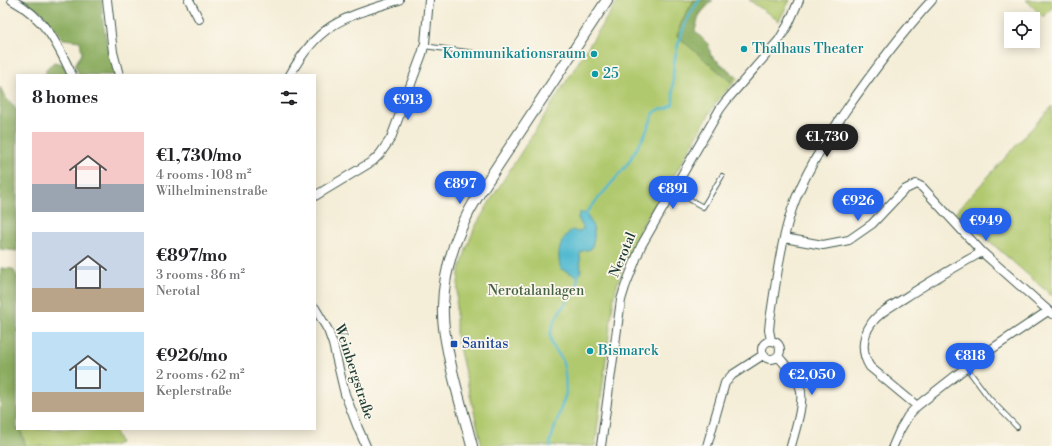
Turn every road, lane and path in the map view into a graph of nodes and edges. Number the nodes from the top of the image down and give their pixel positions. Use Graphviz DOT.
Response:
graph roads {
  1 [pos="12,0"];
  2 [pos="106,0"];
  3 [pos="189,0"];
  4 [pos="399,0"];
  5 [pos="429,0"];
  6 [pos="607,0"];
  7 [pos="799,0"];
  8 [pos="932,0"];
  9 [pos="199,20"];
  10 [pos="424,46"];
  11 [pos="475,53"];
  12 [pos="72,74"];
  13 [pos="119,74"];
  14 [pos="290,74"];
  15 [pos="722,176"];
  16 [pos="673,190"];
  17 [pos="316,195"];
  18 [pos="784,238"];
  19 [pos="982,252"];
  20 [pos="316,310"];
  21 [pos="1050,312"];
  22 [pos="770,340"];
  23 [pos="763,355"];
  24 [pos="778,356"];
  25 [pos="966,367"];
  26 [pos="917,406"];
  27 [pos="1017,427"];
  28 [pos="366,446"];
  29 [pos="472,446"];
  30 [pos="601,446"];
  31 [pos="707,446"];
  32 [pos="791,446"];
  33 [pos="892,446"];
  1 -- 12 [label="street"];
  2 -- 13 [label="street"];
  3 -- 9 [label="street"];
  4 -- 14 [label="street"];
  5 -- 10 [label="street"];
  6 -- 29 [label="street"];
  7 -- 16 [label="street, Nerotal"];
  8 -- 18 [label="street"];
  10 -- 11 [label="lane"];
  10 -- 17 [label="street"];
  15 -- 16 [label="lane"];
  16 -- 30 [label="street, Nerotal"];
  18 -- 19 [label="street"];
  18 -- 22 [label="street"];
  19 -- 21 [label="street"];
  19 -- 26 [label="street"];
  20 -- 28 [label="street, Weinbergstraße"];
  21 -- 25 [label="street"];
  22 -- 23 [label="street"];
  22 -- 24 [label="street"];
  23 -- 24 [label="street"];
  23 -- 31 [label="street"];
  24 -- 32 [label="street"];
  25 -- 26 [label="street"];
  25 -- 27 [label="lane"];
  26 -- 33 [label="street"];
}
